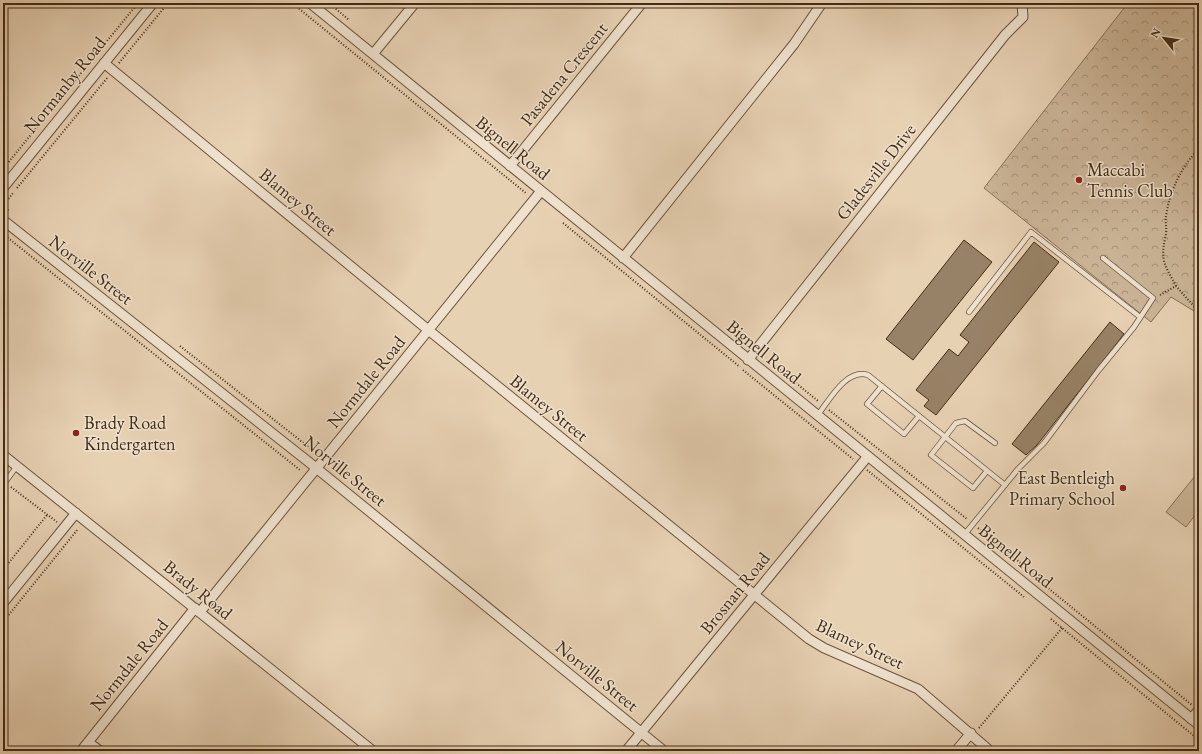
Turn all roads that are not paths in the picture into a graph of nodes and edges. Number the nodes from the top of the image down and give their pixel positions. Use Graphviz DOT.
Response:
graph roads {
  1 [pos="153,3"];
  2 [pos="414,3"];
  3 [pos="642,3"];
  4 [pos="822,3"];
  5 [pos="1022,3"];
  6 [pos="315,5"];
  7 [pos="373,54"];
  8 [pos="104,62"];
  9 [pos="510,166"];
  10 [pos="3,188"];
  11 [pos="541,191"];
  12 [pos="3,220"];
  13 [pos="623,258"];
  14 [pos="1103,258"];
  15 [pos="969,312"];
  16 [pos="1140,317"];
  17 [pos="429,330"];
  18 [pos="748,360"];
  19 [pos="882,386"];
  20 [pos="817,416"];
  21 [pos="919,416"];
  22 [pos="945,437"];
  23 [pos="995,443"];
  24 [pos="3,455"];
  25 [pos="868,456"];
  26 [pos="18,466"];
  27 [pos="316,468"];
  28 [pos="987,470"];
  29 [pos="3,485"];
  30 [pos="1005,485"];
  31 [pos="76,513"];
  32 [pos="964,535"];
  33 [pos="754,595"];
  34 [pos="3,603"];
  35 [pos="198,610"];
  36 [pos="1199,710"];
  37 [pos="1191,719"];
  38 [pos="1199,726"];
  39 [pos="641,732"];
  40 [pos="971,733"];
  41 [pos="88,742"];
  42 [pos="81,751"];
  43 [pos="100,751"];
  44 [pos="373,751"];
  45 [pos="626,751"];
  46 [pos="664,751"];
  47 [pos="956,751"];
  48 [pos="990,751"];
  1 -- 8 [label="street, Normanby Road"];
  2 -- 7 [label="street"];
  3 -- 9 [label="street, Pasadena Crescent"];
  4 -- 13 [label="street"];
  5 -- 18 [label="street, Gladesville Drive"];
  6 -- 7 [label="street, Bignell Road"];
  7 -- 9 [label="street, Bignell Road"];
  8 -- 10 [label="street, Normanby Road"];
  8 -- 17 [label="street, Blamey Street"];
  9 -- 11 [label="street, Bignell Road"];
  11 -- 13 [label="street, Bignell Road"];
  11 -- 17 [label="street, Normdale Road"];
  12 -- 27 [label="street, Norville Street"];
  13 -- 18 [label="street, Bignell Road"];
  14 -- 16 [label="lane"];
  15 -- 16 [label="lane"];
  16 -- 30 [label="lane"];
  17 -- 27 [label="street, Normdale Road"];
  17 -- 33 [label="street, Blamey Street"];
  18 -- 20 [label="street, Bignell Road"];
  19 -- 20 [label="lane"];
  19 -- 21 [label="lane"];
  19 -- 21 [label="lane"];
  20 -- 25 [label="street, Bignell Road"];
  21 -- 22 [label="lane"];
  22 -- 23 [label="lane"];
  22 -- 28 [label="lane"];
  22 -- 28 [label="lane"];
  24 -- 26 [label="street, Brady Road"];
  25 -- 32 [label="street, Bignell Road"];
  25 -- 33 [label="street, Brosnan Road"];
  26 -- 29 [label="lane"];
  26 -- 31 [label="street, Brady Road"];
  27 -- 35 [label="street, Normdale Road"];
  27 -- 39 [label="street, Norville Street"];
  28 -- 30 [label="lane"];
  30 -- 32 [label="lane"];
  31 -- 34 [label="street"];
  31 -- 35 [label="street, Brady Road"];
  32 -- 37 [label="street, Bignell Road"];
  33 -- 39 [label="street, Brosnan Road"];
  33 -- 40 [label="street, Blamey Street"];
  35 -- 41 [label="street, Normdale Road"];
  35 -- 44 [label="street, Brady Road"];
  36 -- 37 [label="street"];
  37 -- 38 [label="street, Bignell Road"];
  39 -- 45 [label="street, Brosnan Road"];
  39 -- 46 [label="street, Norville Street"];
  40 -- 47 [label="street"];
  40 -- 48 [label="street, Blamey Street"];
  41 -- 42 [label="street, Normdale Road"];
  41 -- 43 [label="street"];
}
